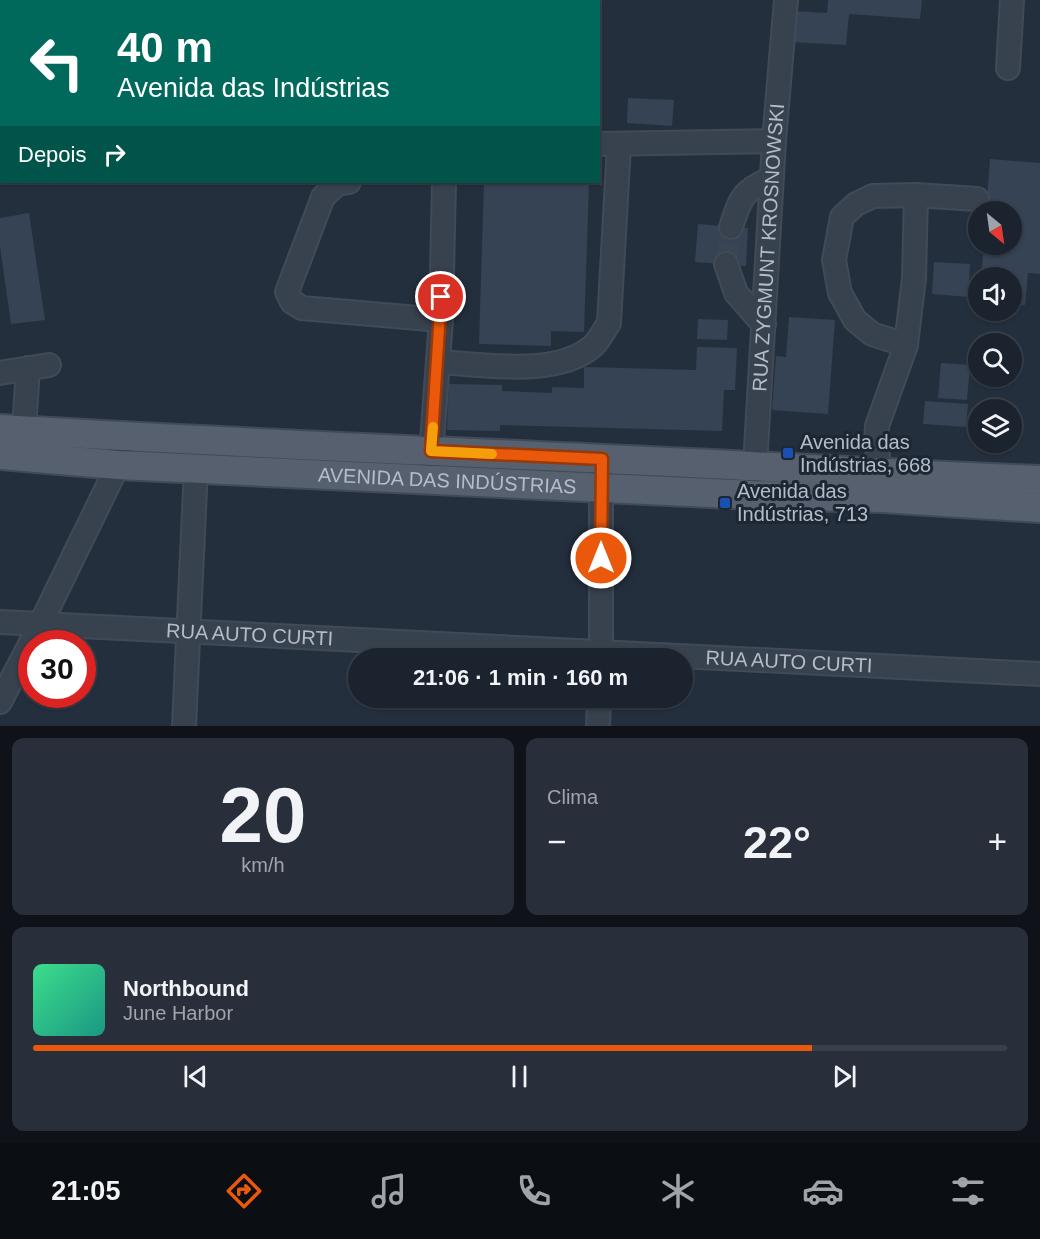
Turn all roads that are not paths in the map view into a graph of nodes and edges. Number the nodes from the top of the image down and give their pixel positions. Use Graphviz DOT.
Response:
graph roads {
  1 [pos="786,0"];
  2 [pos="1012,0"];
  3 [pos="1008,68"];
  4 [pos="774,141"];
  5 [pos="609,145"];
  6 [pos="772,178"];
  7 [pos="343,183"];
  8 [pos="444,183"];
  9 [pos="916,195"];
  10 [pos="976,199"];
  11 [pos="731,227"];
  12 [pos="726,264"];
  13 [pos="441,320"];
  14 [pos="764,325"];
  15 [pos="906,345"];
  16 [pos="438,362"];
  17 [pos="0,373"];
  18 [pos="12,430"];
  19 [pos="123,437"];
  20 [pos="431,451"];
  21 [pos="0,455"];
  22 [pos="602,459"];
  23 [pos="118,465"];
  24 [pos="755,466"];
  25 [pos="196,468"];
  26 [pos="429,479"];
  27 [pos="1040,480"];
  28 [pos="882,486"];
  29 [pos="601,487"];
  30 [pos="753,495"];
  31 [pos="1040,508"];
  32 [pos="0,622"];
  33 [pos="40,625"];
  34 [pos="189,630"];
  35 [pos="486,648"];
  36 [pos="601,648"];
  37 [pos="693,659"];
  38 [pos="1040,674"];
  39 [pos="0,702"];
  40 [pos="599,708"];
  41 [pos="184,726"];
  42 [pos="598,726"];
  1 -- 4 [label="street, RUA ZYGMUNT KROSNOWSKI"];
  2 -- 3 [label="street"];
  4 -- 5 [label="street"];
  4 -- 6 [label="street, RUA ZYGMUNT KROSNOWSKI"];
  5 -- 16 [label="street"];
  6 -- 11 [label="street"];
  6 -- 14 [label="street, RUA ZYGMUNT KROSNOWSKI"];
  7 -- 13 [label="street"];
  8 -- 13 [label="street"];
  9 -- 10 [label="street"];
  9 -- 15 [label="street"];
  9 -- 15 [label="street"];
  12 -- 14 [label="street"];
  13 -- 16 [label="street"];
  14 -- 24 [label="street, RUA ZYGMUNT KROSNOWSKI"];
  15 -- 28 [label="street"];
  16 -- 20 [label="street"];
  17 -- 18 [label="street"];
  18 -- 19 [label="main road, AVENIDA DAS INDÚSTRIAS"];
  19 -- 20 [label="main road, AVENIDA DAS INDÚSTRIAS"];
  19 -- 23 [label="street"];
  20 -- 22 [label="main road, AVENIDA DAS INDÚSTRIAS"];
  20 -- 26 [label="street"];
  21 -- 23 [label="main road, AVENIDA DAS INDÚSTRIAS"];
  22 -- 24 [label="main road, AVENIDA DAS INDÚSTRIAS"];
  22 -- 29 [label="street"];
  23 -- 25 [label="main road, AVENIDA DAS INDÚSTRIAS"];
  23 -- 33 [label="street"];
  24 -- 28 [label="main road, AVENIDA DAS INDÚSTRIAS"];
  24 -- 30 [label="street, RUA ZYGMUNT KROSNOWSKI"];
  25 -- 26 [label="main road, AVENIDA DAS INDÚSTRIAS"];
  25 -- 34 [label="street"];
  26 -- 29 [label="main road, AVENIDA DAS INDÚSTRIAS"];
  27 -- 28 [label="main road, AVENIDA DAS INDÚSTRIAS"];
  28 -- 30 [label="main road, AVENIDA DAS INDÚSTRIAS"];
  28 -- 31 [label="main road, AVENIDA DAS INDÚSTRIAS"];
  29 -- 30 [label="main road, AVENIDA DAS INDÚSTRIAS"];
  29 -- 36 [label="street"];
  32 -- 33 [label="street, RUA AUTO CURTI"];
  33 -- 34 [label="street, RUA AUTO CURTI"];
  33 -- 39 [label="street"];
  34 -- 35 [label="street, RUA AUTO CURTI"];
  34 -- 41 [label="street"];
  37 -- 38 [label="street, RUA AUTO CURTI"];
  40 -- 42 [label="street"];
}
